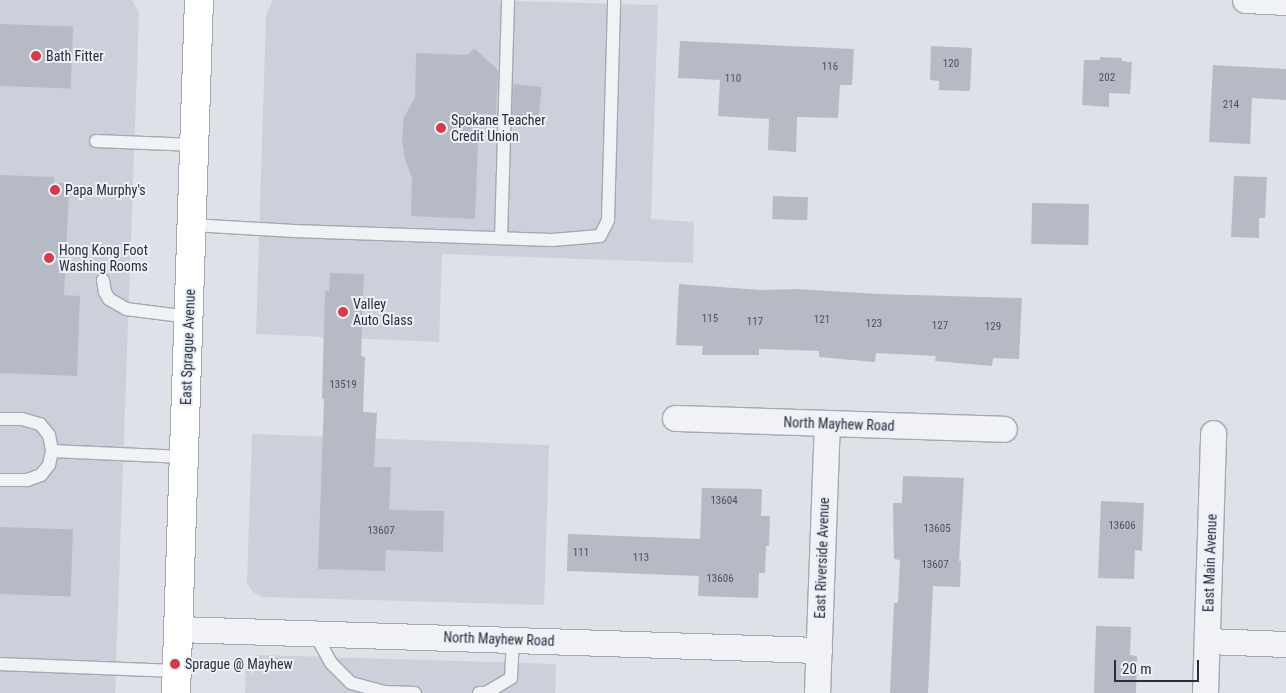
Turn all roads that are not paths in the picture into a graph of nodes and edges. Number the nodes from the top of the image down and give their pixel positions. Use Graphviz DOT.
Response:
graph roads {
  1 [pos="199,0"];
  2 [pos="508,0"];
  3 [pos="614,0"];
  4 [pos="1245,0"];
  5 [pos="1286,2"];
  6 [pos="96,141"];
  7 [pos="195,145"];
  8 [pos="192,225"];
  9 [pos="501,238"];
  10 [pos="103,280"];
  11 [pos="189,317"];
  12 [pos="675,418"];
  13 [pos="0,419"];
  14 [pos="827,423"];
  15 [pos="1004,429"];
  16 [pos="1214,433"];
  17 [pos="52,451"];
  18 [pos="184,457"];
  19 [pos="0,480"];
  20 [pos="178,629"];
  21 [pos="315,634"];
  22 [pos="513,640"];
  23 [pos="1207,641"];
  24 [pos="1286,644"];
  25 [pos="819,650"];
  26 [pos="0,664"];
  27 [pos="176,682"];
  28 [pos="415,693"];
  29 [pos="479,693"];
  30 [pos="817,693"];
  31 [pos="1205,693"];
  1 -- 7 [label="main road, East Sprague Avenue"];
  2 -- 9 [label="lane"];
  3 -- 9 [label="lane"];
  4 -- 5 [label="street"];
  6 -- 7 [label="lane"];
  7 -- 8 [label="main road, East Sprague Avenue"];
  8 -- 9 [label="lane"];
  8 -- 11 [label="main road, East Sprague Avenue"];
  10 -- 11 [label="lane"];
  11 -- 18 [label="main road, East Sprague Avenue"];
  12 -- 14 [label="street, North Mayhew Road"];
  13 -- 17 [label="lane"];
  14 -- 15 [label="street, North Mayhew Road"];
  14 -- 25 [label="street, East Riverside Avenue"];
  16 -- 23 [label="street, East Main Avenue"];
  17 -- 18 [label="lane"];
  17 -- 19 [label="lane"];
  18 -- 20 [label="main road, East Sprague Avenue"];
  20 -- 21 [label="street, North Mayhew Road"];
  20 -- 27 [label="main road, East Sprague Avenue"];
  21 -- 22 [label="street, North Mayhew Road"];
  21 -- 28 [label="lane"];
  22 -- 25 [label="street, North Mayhew Road"];
  22 -- 29 [label="lane"];
  23 -- 24 [label="street"];
  23 -- 31 [label="street, East Main Avenue"];
  25 -- 30 [label="street, East Riverside Avenue"];
  26 -- 27 [label="lane"];
}
